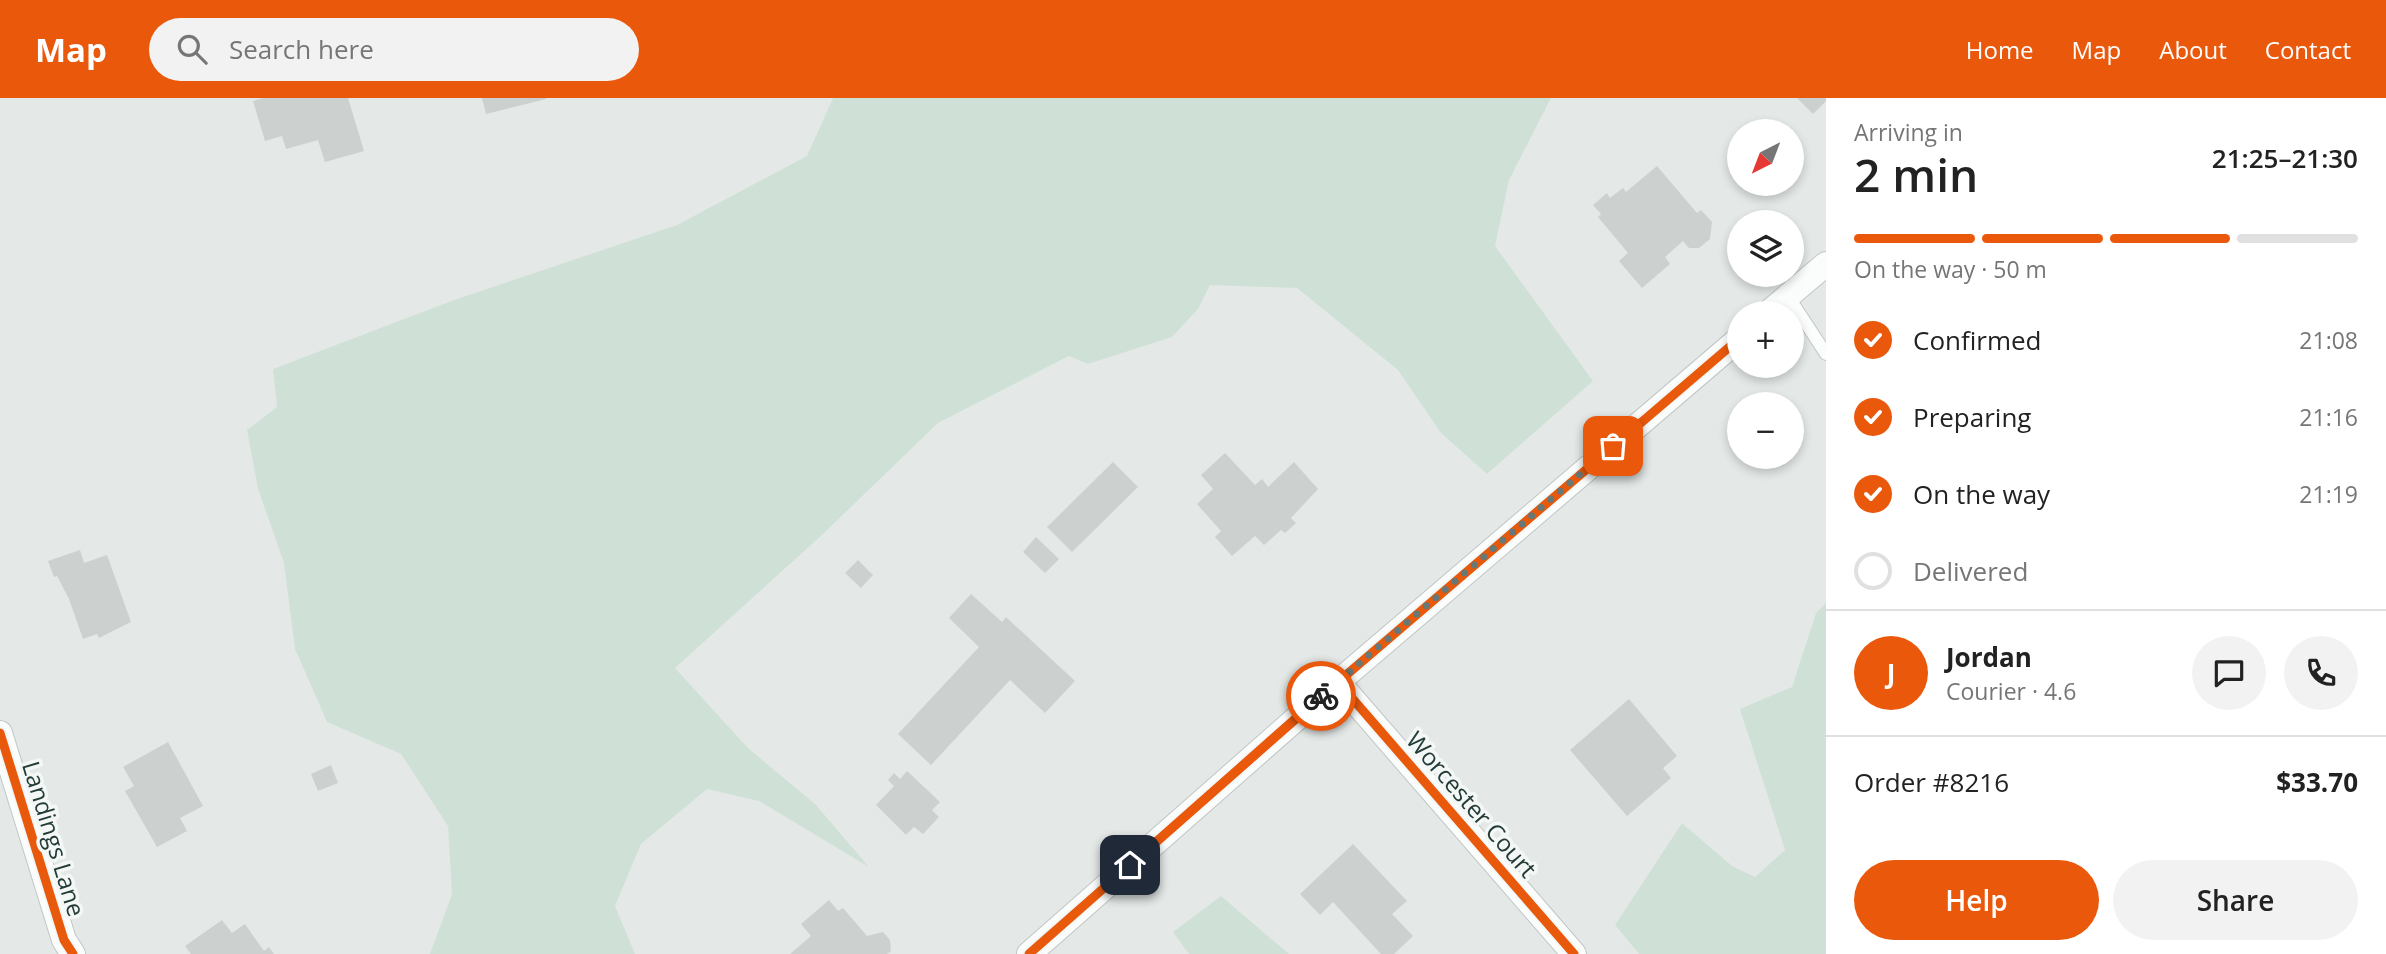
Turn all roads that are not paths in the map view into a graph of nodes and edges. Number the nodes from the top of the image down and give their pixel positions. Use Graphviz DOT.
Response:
graph roads {
  1 [pos="1826,264"];
  2 [pos="1788,296"];
  3 [pos="1782,301"];
  4 [pos="1727,349"];
  5 [pos="1826,354"];
  6 [pos="1338,681"];
  7 [pos="0,733"];
  8 [pos="74,954"];
  9 [pos="1029,954"];
  10 [pos="1574,954"];
  1 -- 2 [label="street"];
  2 -- 3 [label="street"];
  2 -- 5 [label="lane"];
  4 -- 6 [label="street"];
  6 -- 9 [label="street"];
  6 -- 10 [label="street, Worcester Court"];
  7 -- 8 [label="street, Landings Lane"];
}
